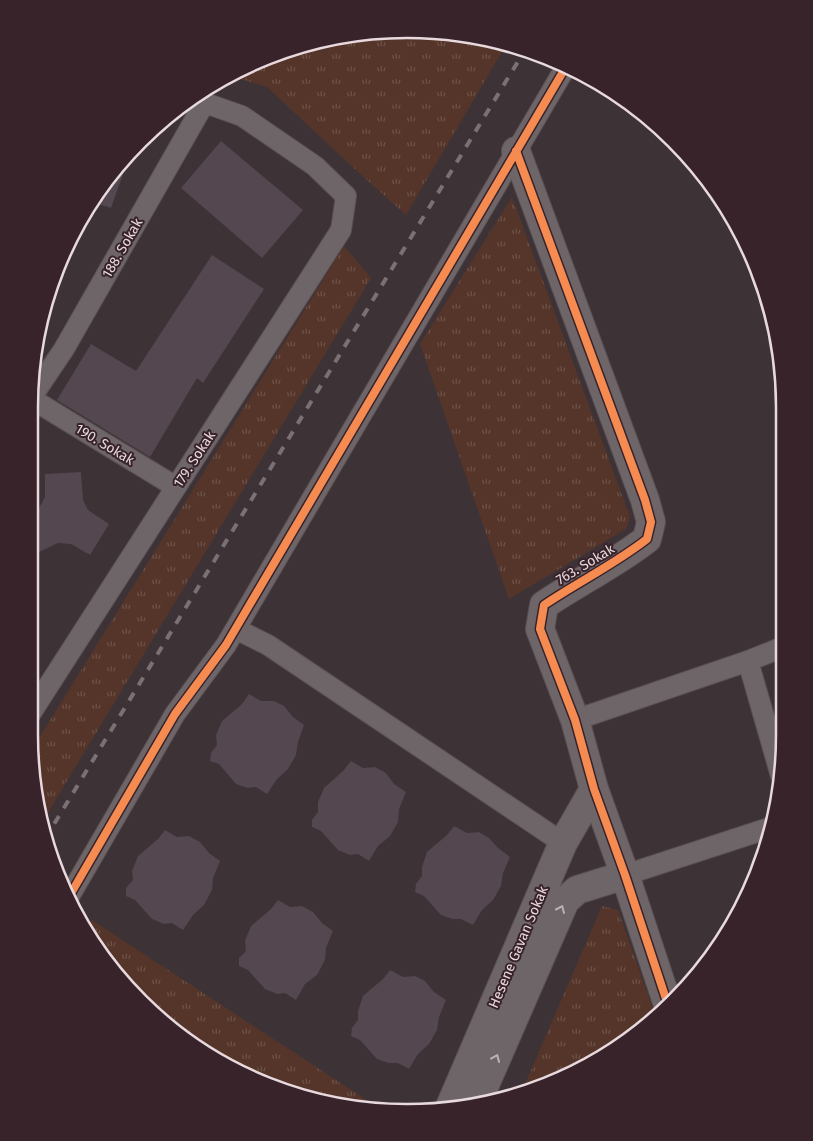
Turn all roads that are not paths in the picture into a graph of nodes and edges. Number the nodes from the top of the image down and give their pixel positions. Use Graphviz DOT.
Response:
graph roads {
  1 [pos="562,73"];
  2 [pos="200,101"];
  3 [pos="196,104"];
  4 [pos="516,151"];
  5 [pos="38,388"];
  6 [pos="38,403"];
  7 [pos="176,487"];
  8 [pos="236,629"];
  9 [pos="776,649"];
  10 [pos="748,661"];
  11 [pos="38,702"];
  12 [pos="575,720"];
  13 [pos="775,756"];
  14 [pos="594,789"];
  15 [pos="763,830"];
  16 [pos="563,842"];
  17 [pos="625,875"];
  18 [pos="72,890"];
  19 [pos="665,997"];
  20 [pos="480,1096"];
  21 [pos="453,1100"];
  1 -- 4 [label="street"];
  2 -- 7 [label="street, 179. Sokak"];
  3 -- 5 [label="street, 188. Sokak"];
  4 -- 8 [label="street"];
  4 -- 12 [label="street, 763. Sokak"];
  6 -- 7 [label="street, 190. Sokak"];
  7 -- 11 [label="street, 179. Sokak"];
  8 -- 16 [label="street"];
  8 -- 18 [label="street"];
  9 -- 10 [label="street"];
  10 -- 12 [label="street"];
  10 -- 13 [label="street"];
  12 -- 14 [label="street, 763. Sokak"];
  14 -- 16 [label="street, Hesene Gavan Sokak"];
  14 -- 17 [label="street, 763. Sokak"];
  15 -- 17 [label="street"];
  16 -- 21 [label="street, Hesene Gavan Sokak"];
  17 -- 19 [label="street, 763. Sokak"];
  20 -- 17 [label="street, one-way"];
}
